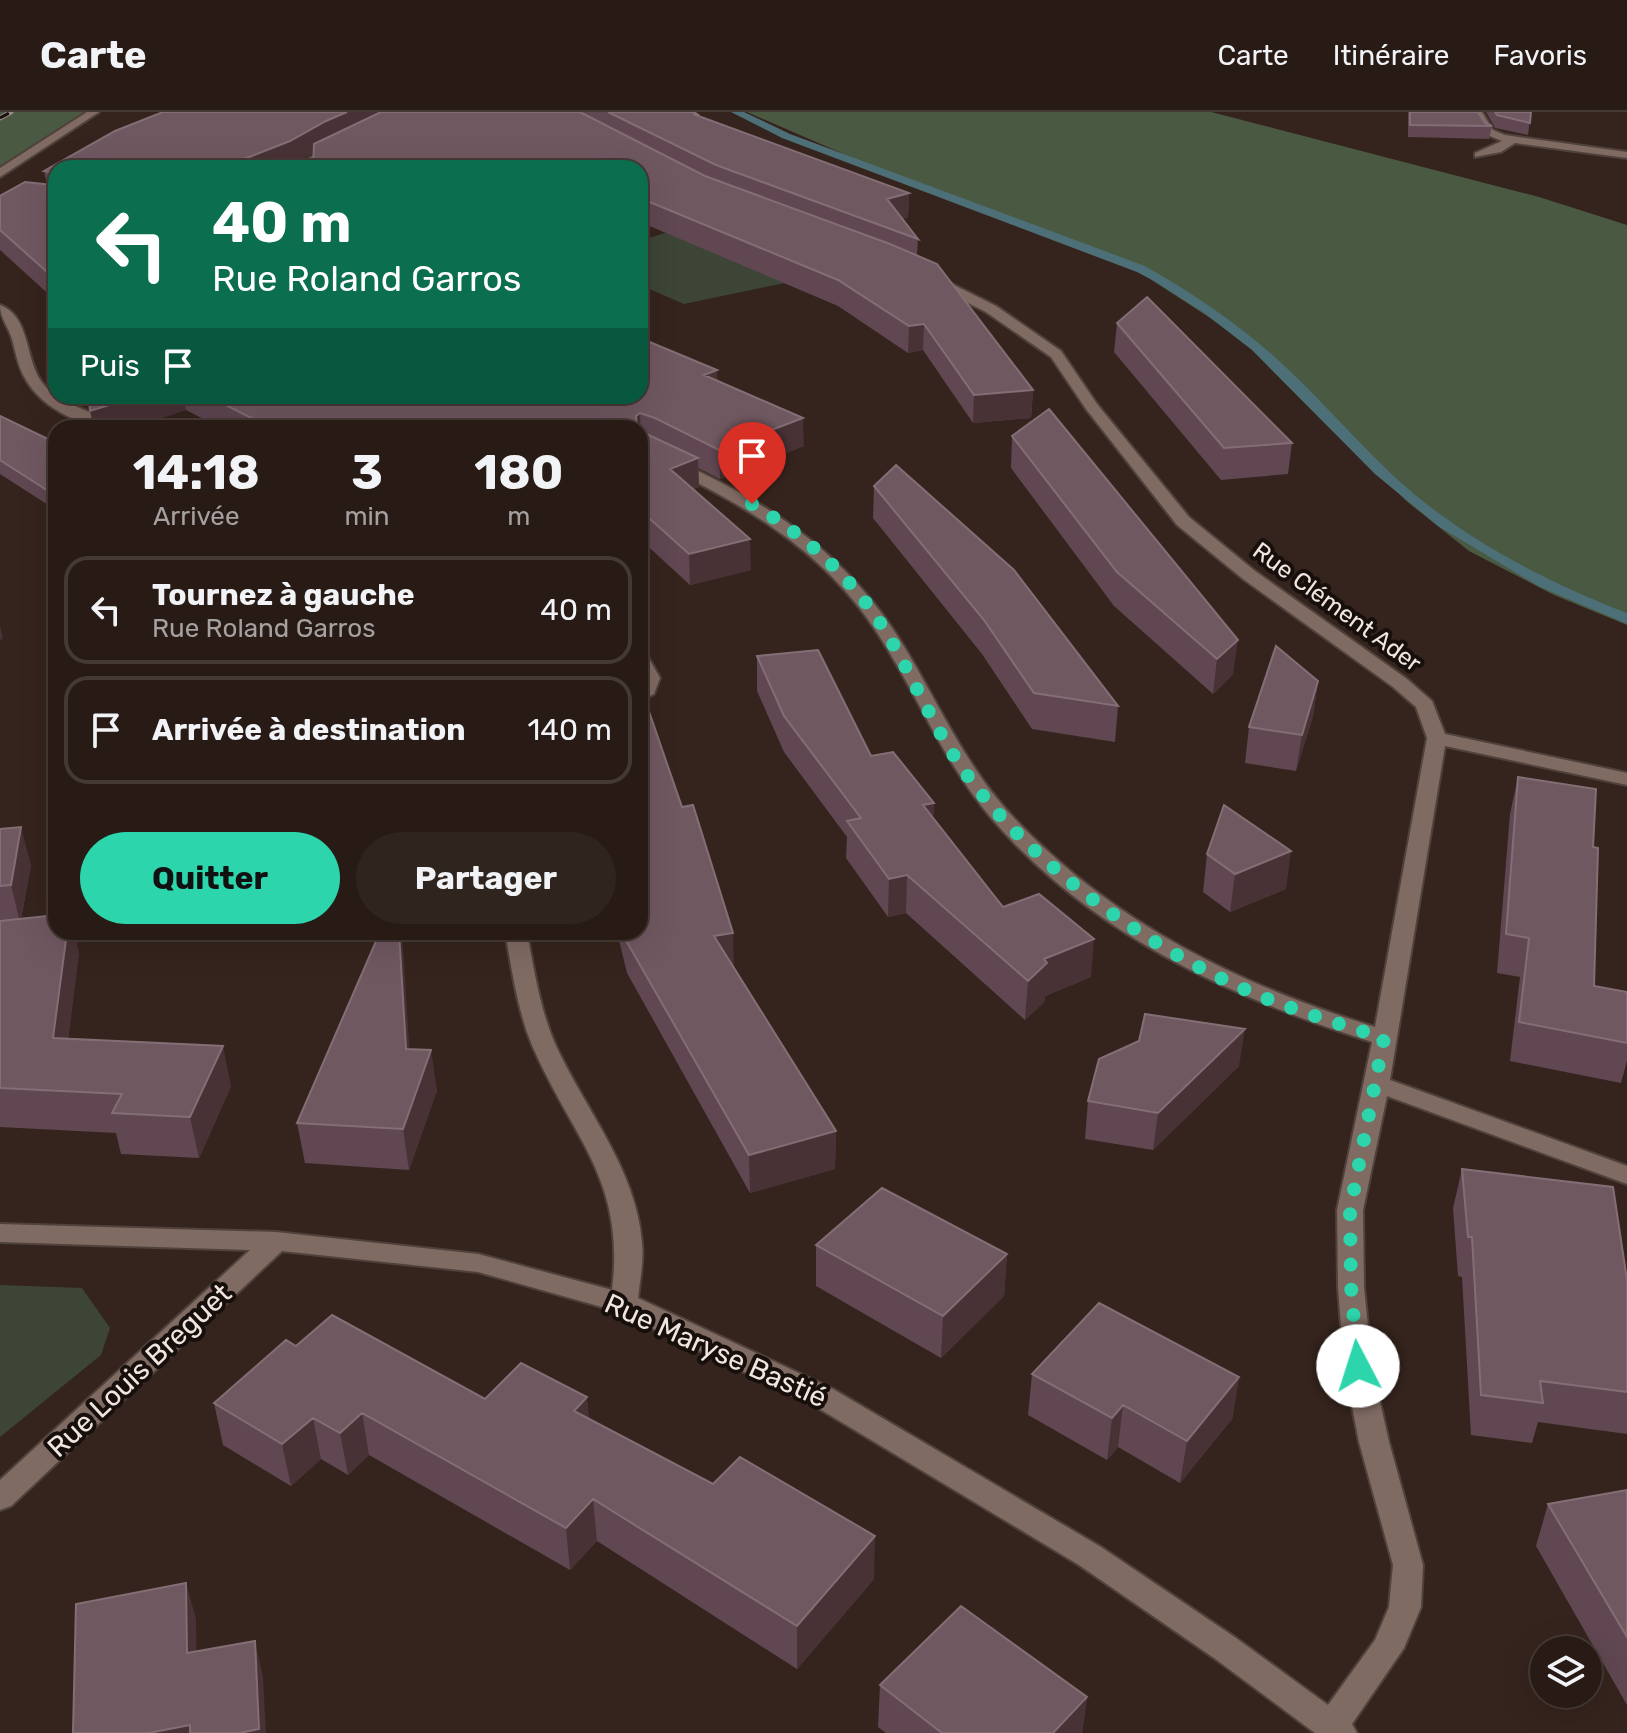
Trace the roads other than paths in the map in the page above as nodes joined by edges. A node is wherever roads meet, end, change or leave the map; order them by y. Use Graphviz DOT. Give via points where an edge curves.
graph roads {
  1 [pos="94,112"];
  2 [pos="1477,112"];
  3 [pos="1512,140"];
  4 [pos="349,141"];
  5 [pos="1479,155"];
  6 [pos="1627,155"];
  7 [pos="313,160"];
  8 [pos="0,173"];
  9 [pos="908,268"];
  10 [pos="0,309"];
  11 [pos="48,395"];
  12 [pos="60,404"];
  13 [pos="92,420"];
  14 [pos="648,453"];
  15 [pos="1437,738"];
  16 [pos="1627,779"];
  17 [pos="518,940"];
  18 [pos="1384,1038"];
  19 [pos="1377,1084"];
  20 [pos="1627,1175"];
  21 [pos="0,1233"];
  22 [pos="276,1241"];
  23 [pos="624,1303"];
  24 [pos="0,1498"];
  25 [pos="1336,1730"];
  1 -- 8 [label="street"];
  2 -- 3 [label="street" via="1489,132"];
  3 -- 5 [label="street"];
  3 -- 6 [label="street"];
  4 -- 7 [label="street"];
  9 -- 15 [label="street, Rue Clément Ader" via="991,309 1056,354 1183,521 1400,683 1425,705"];
  10 -- 11 [label="street" via="14,324 29,374"];
  12 -- 13 [label="street"];
  14 -- 18 [label="street" via="772,515 837,569 885,631 970,779 1054,867 1177,955 1252,992"];
  15 -- 16 [label="street"];
  15 -- 18 [label="street"];
  17 -- 23 [label="street" via="544,1045 605,1155 623,1202 629,1245"];
  18 -- 19 [label="street"];
  19 -- 20 [label="street"];
  19 -- 25 [label="street" via="1350,1210 1351,1287 1358,1366 1408,1565 1405,1607 1388,1648"];
  21 -- 22 [label="street, Rue Maryse Bastié"];
  22 -- 23 [label="street, Rue Maryse Bastié" via="478,1263"];
  22 -- 24 [label="street, Rue Louis Breguet"];
  23 -- 25 [label="street, Rue Maryse Bastié" via="823,1397 1090,1556"];
}
